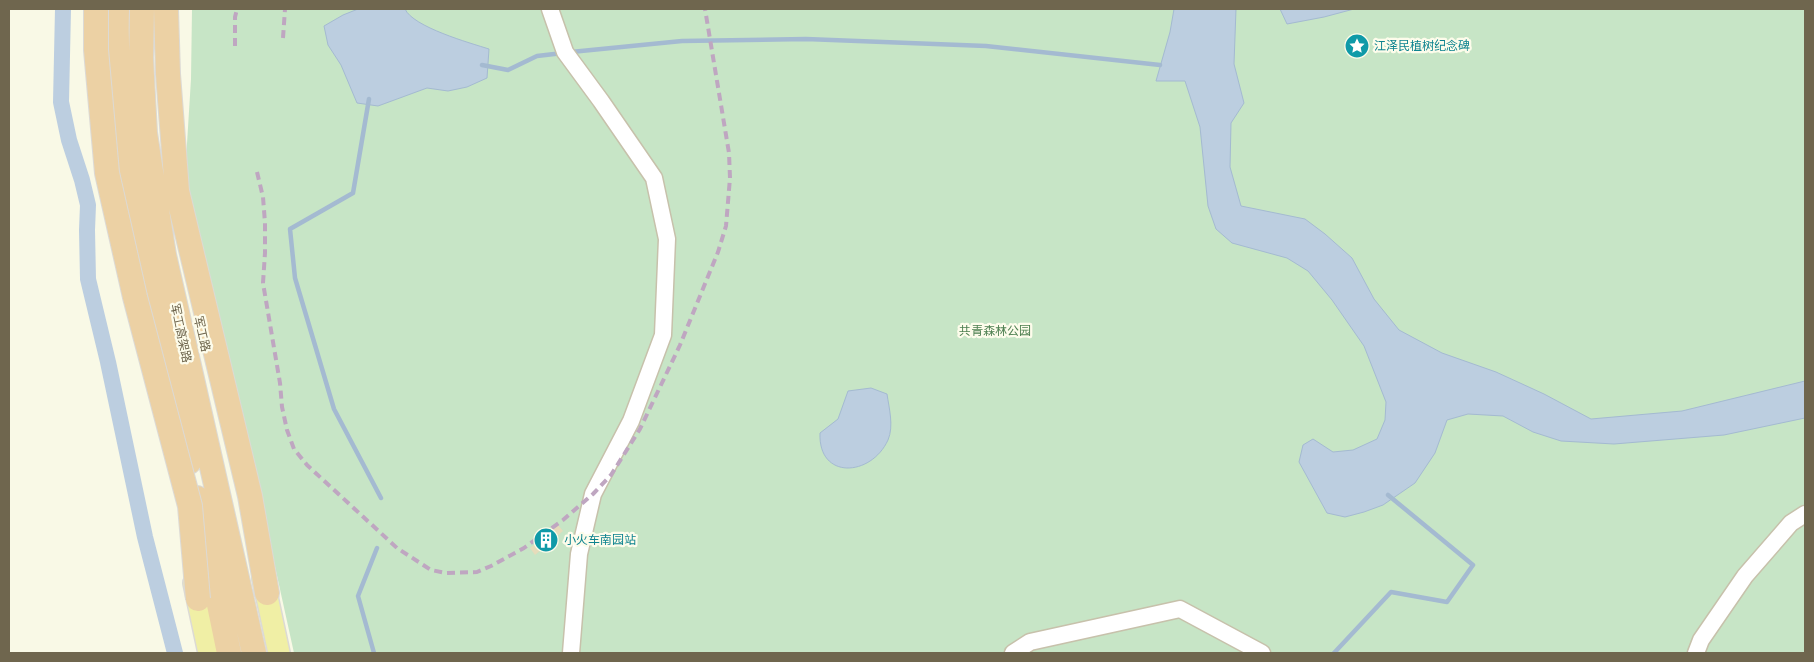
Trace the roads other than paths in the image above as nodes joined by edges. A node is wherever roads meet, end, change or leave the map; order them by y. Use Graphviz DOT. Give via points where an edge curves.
graph roads {
  1 [pos="96,9"];
  2 [pos="103,9"];
  3 [pos="117,9"];
  4 [pos="142,9"];
  5 [pos="166,9"];
  6 [pos="550,9"];
  7 [pos="1805,514"];
  8 [pos="267,593"];
  9 [pos="198,599"];
  10 [pos="209,653"];
  11 [pos="229,653"];
  12 [pos="254,653"];
  13 [pos="279,653"];
  14 [pos="571,653"];
  15 [pos="1013,653"];
  16 [pos="1262,653"];
  17 [pos="1696,653"];
  1 -- 9 [label="highway, bridge" via="96,50 107,173 135,297 190,506"];
  2 -- 9 [label="main road" via="108,141 117,198"];
  3 -- 11 [label="highway, 军工高架路" via="121,121 136,215"];
  4 -- 12 [label="highway, 军工高架路" via="145,133 164,255"];
  5 -- 8 [label="highway" via="177,191 250,496"];
  6 -- 14 [label="street" via="565,52 654,178 667,239 663,335 631,421 593,494 579,554"];
  7 -- 17 [label="street" via="1790,523 1745,576 1701,640"];
  8 -- 13 [label="main road"];
  9 -- 10 [label="main road"];
  15 -- 16 [label="street" via="1030,642 1180,609"];
}
